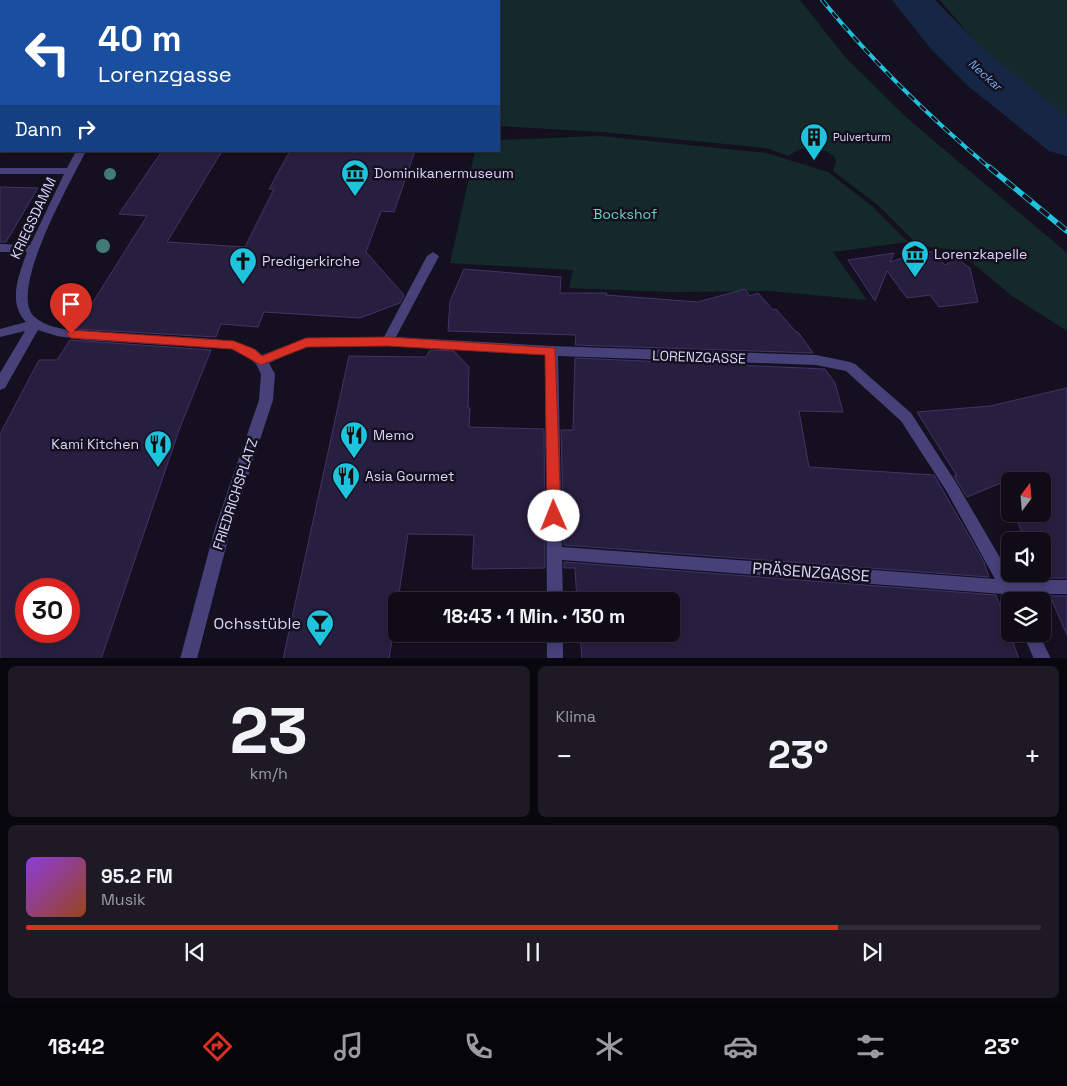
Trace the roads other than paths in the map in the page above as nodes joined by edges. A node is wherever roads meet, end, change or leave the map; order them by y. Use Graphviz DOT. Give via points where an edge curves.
graph roads {
  1 [pos="81,152"];
  2 [pos="0,171"];
  3 [pos="72,171"];
  4 [pos="0,248"];
  5 [pos="34,249"];
  6 [pos="434,256"];
  7 [pos="35,324"];
  8 [pos="0,333"];
  9 [pos="388,342"];
  10 [pos="551,351"];
  11 [pos="261,361"];
  12 [pos="0,385"];
  13 [pos="554,553"];
  14 [pos="1067,587"];
  15 [pos="555,592"];
  16 [pos="1012,592"];
  17 [pos="1028,592"];
  18 [pos="1001,593"];
  19 [pos="555,642"];
  20 [pos="1035,642"];
  21 [pos="188,658"];
  22 [pos="555,658"];
  23 [pos="1043,658"];
  1 -- 3 [label="street, KRIEGSDAMM"];
  2 -- 3 [label="street"];
  3 -- 5 [label="street, KRIEGSDAMM"];
  4 -- 5 [label="street"];
  5 -- 7 [label="street, KRIEGSDAMM" via="21,290 23,310"];
  6 -- 9 [label="street"];
  7 -- 8 [label="street"];
  7 -- 11 [label="street" via="57,332 85,336 234,345"];
  7 -- 12 [label="street"];
  9 -- 10 [label="street, LORENZGASSE"];
  9 -- 11 [label="street, LORENZGASSE" via="306,342"];
  10 -- 13 [label="street"];
  10 -- 16 [label="street, LORENZGASSE" via="816,360 850,367 906,417 952,488"];
  11 -- 21 [label="street, FRIEDRICHSPLATZ" via="268,374 266,400 223,528"];
  13 -- 15 [label="street"];
  13 -- 18 [label="street, PRÄSENZGASSE"];
  14 -- 17 [label="street, PRÄSENZGASSE"];
  19 -- 22 [label="street"];
  20 -- 23 [label="street"];
}
